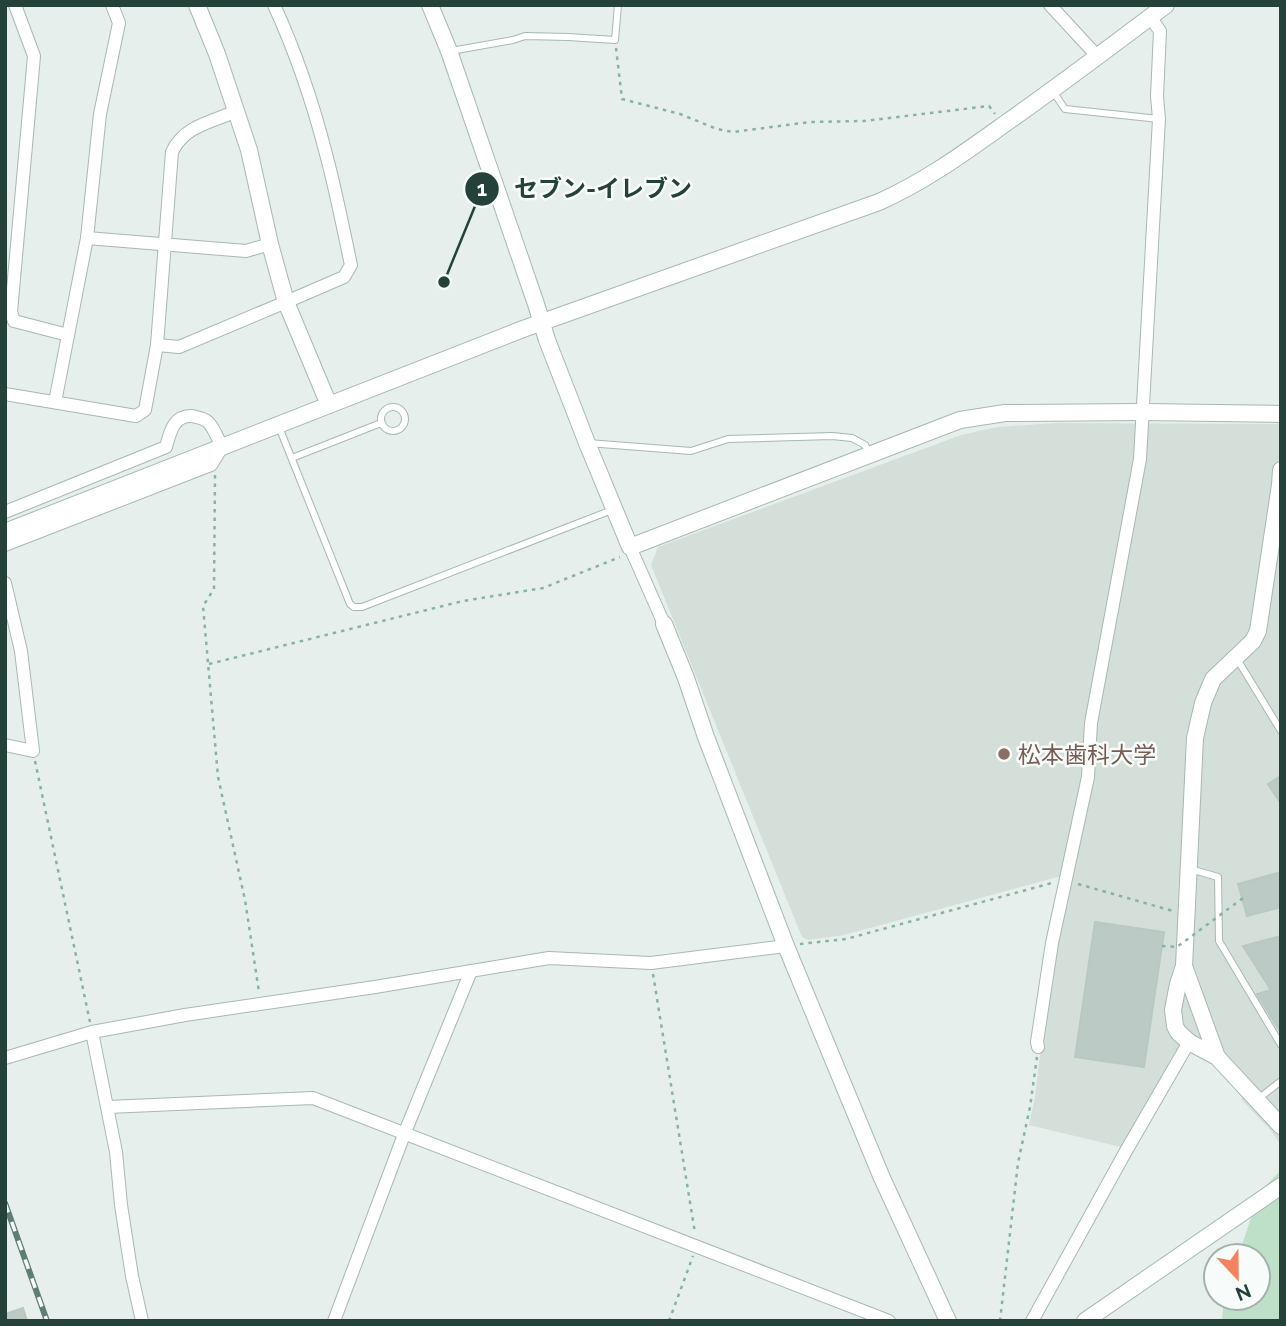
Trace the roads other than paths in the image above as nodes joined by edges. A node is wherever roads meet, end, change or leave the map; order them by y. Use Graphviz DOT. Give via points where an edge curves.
graph roads {
  1 [pos="15,5"];
  2 [pos="112,5"];
  3 [pos="197,5"];
  4 [pos="274,5"];
  5 [pos="429,5"];
  6 [pos="618,5"];
  7 [pos="1050,5"];
  8 [pos="1166,5"];
  9 [pos="1150,17"];
  10 [pos="449,51"];
  11 [pos="1098,57"];
  12 [pos="1052,90"];
  13 [pos="237,111"];
  14 [pos="1159,119"];
  15 [pos="12,217"];
  16 [pos="87,238"];
  17 [pos="165,244"];
  18 [pos="270,244"];
  19 [pos="286,302"];
  20 [pos="542,322"];
  21 [pos="68,335"];
  22 [pos="157,345"];
  23 [pos="5,394"];
  24 [pos="55,402"];
  25 [pos="329,405"];
  26 [pos="1143,412"];
  27 [pos="1281,414"];
  28 [pos="382,423"];
  29 [pos="278,425"];
  30 [pos="587,443"];
  31 [pos="222,447"];
  32 [pos="870,456"];
  33 [pos="292,458"];
  34 [pos="1281,470"];
  35 [pos="614,509"];
  36 [pos="5,512"];
  37 [pos="6,536"];
  38 [pos="630,547"];
  39 [pos="5,583"];
  40 [pos="664,624"];
  41 [pos="1236,657"];
  42 [pos="1281,731"];
  43 [pos="5,746"];
  44 [pos="1190,869"];
  45 [pos="786,946"];
  46 [pos="1184,966"];
  47 [pos="471,971"];
  48 [pos="92,1032"];
  49 [pos="1189,1042"];
  50 [pos="1281,1045"];
  51 [pos="1038,1046"];
  52 [pos="1217,1057"];
  53 [pos="5,1058"];
  54 [pos="1281,1080"];
  55 [pos="1257,1100"];
  56 [pos="108,1107"];
  57 [pos="1281,1126"];
  58 [pos="405,1132"];
  59 [pos="1281,1186"];
  60 [pos="142,1321"];
  61 [pos="334,1321"];
  62 [pos="889,1321"];
  63 [pos="948,1321"];
  64 [pos="1032,1321"];
  65 [pos="1084,1321"];
  1 -- 15 [label="street" via="34,56"];
  2 -- 16 [label="street" via="119,23 100,114"];
  3 -- 13 [label="street"];
  4 -- 19 [label="street" via="306,85 351,265 344,277"];
  5 -- 10 [label="street"];
  6 -- 10 [label="lane" via="615,40 525,36"];
  7 -- 11 [label="street"];
  8 -- 9 [label="street"];
  9 -- 11 [label="street"];
  9 -- 14 [label="street" via="1160,31"];
  10 -- 20 [label="street"];
  11 -- 12 [label="street"];
  12 -- 14 [label="lane" via="1065,108"];
  12 -- 20 [label="street" via="906,190"];
  13 -- 17 [label="street" via="190,130 172,152"];
  13 -- 18 [label="street"];
  14 -- 26 [label="street"];
  15 -- 21 [label="street" via="14,321"];
  16 -- 17 [label="street"];
  16 -- 21 [label="street"];
  17 -- 18 [label="street" via="246,251"];
  17 -- 22 [label="street"];
  18 -- 19 [label="street"];
  19 -- 22 [label="street" via="179,347"];
  19 -- 25 [label="street"];
  20 -- 25 [label="street"];
  20 -- 30 [label="street"];
  21 -- 24 [label="street"];
  22 -- 24 [label="street" via="145,410 136,416"];
  23 -- 24 [label="street"];
  25 -- 29 [label="street"];
  26 -- 27 [label="street"];
  26 -- 32 [label="street" via="1004,413 960,421"];
  26 -- 51 [label="street" via="1140,459 1091,723 1088,777 1052,943"];
  28 -- 28 [label="lane" via="387,408 400,408 406,418 397,431"];
  28 -- 33 [label="lane"];
  29 -- 31 [label="street"];
  29 -- 33 [label="lane"];
  30 -- 32 [label="lane" via="691,450 727,439 832,436 852,438 864,445"];
  30 -- 35 [label="street"];
  31 -- 36 [label="street" via="207,421 187,416 171,429 166,447"];
  31 -- 37 [label="street"];
  31 -- 37 [label="street" via="211,465"];
  32 -- 38 [label="street"];
  33 -- 35 [label="lane" via="354,607"];
  34 -- 41 [label="street" via="1258,631"];
  35 -- 38 [label="street"];
  38 -- 40 [label="street"];
  39 -- 43 [label="street" via="20,651 33,751"];
  40 -- 45 [label="street"];
  41 -- 42 [label="lane"];
  41 -- 44 [label="street" via="1213,679 1195,738"];
  44 -- 46 [label="street"];
  44 -- 50 [label="lane" via="1218,877 1219,941"];
  45 -- 47 [label="street" via="651,963 550,958"];
  45 -- 63 [label="street"];
  46 -- 49 [label="street" via="1173,1010 1178,1032"];
  46 -- 52 [label="street"];
  47 -- 48 [label="street"];
  47 -- 58 [label="street"];
  48 -- 53 [label="street"];
  48 -- 56 [label="street"];
  49 -- 52 [label="street"];
  49 -- 64 [label="street"];
  52 -- 55 [label="street"];
  54 -- 55 [label="lane"];
  55 -- 57 [label="street"];
  56 -- 58 [label="street" via="313,1098"];
  56 -- 60 [label="street"];
  58 -- 61 [label="street"];
  58 -- 62 [label="street"];
  59 -- 65 [label="street"];
}
